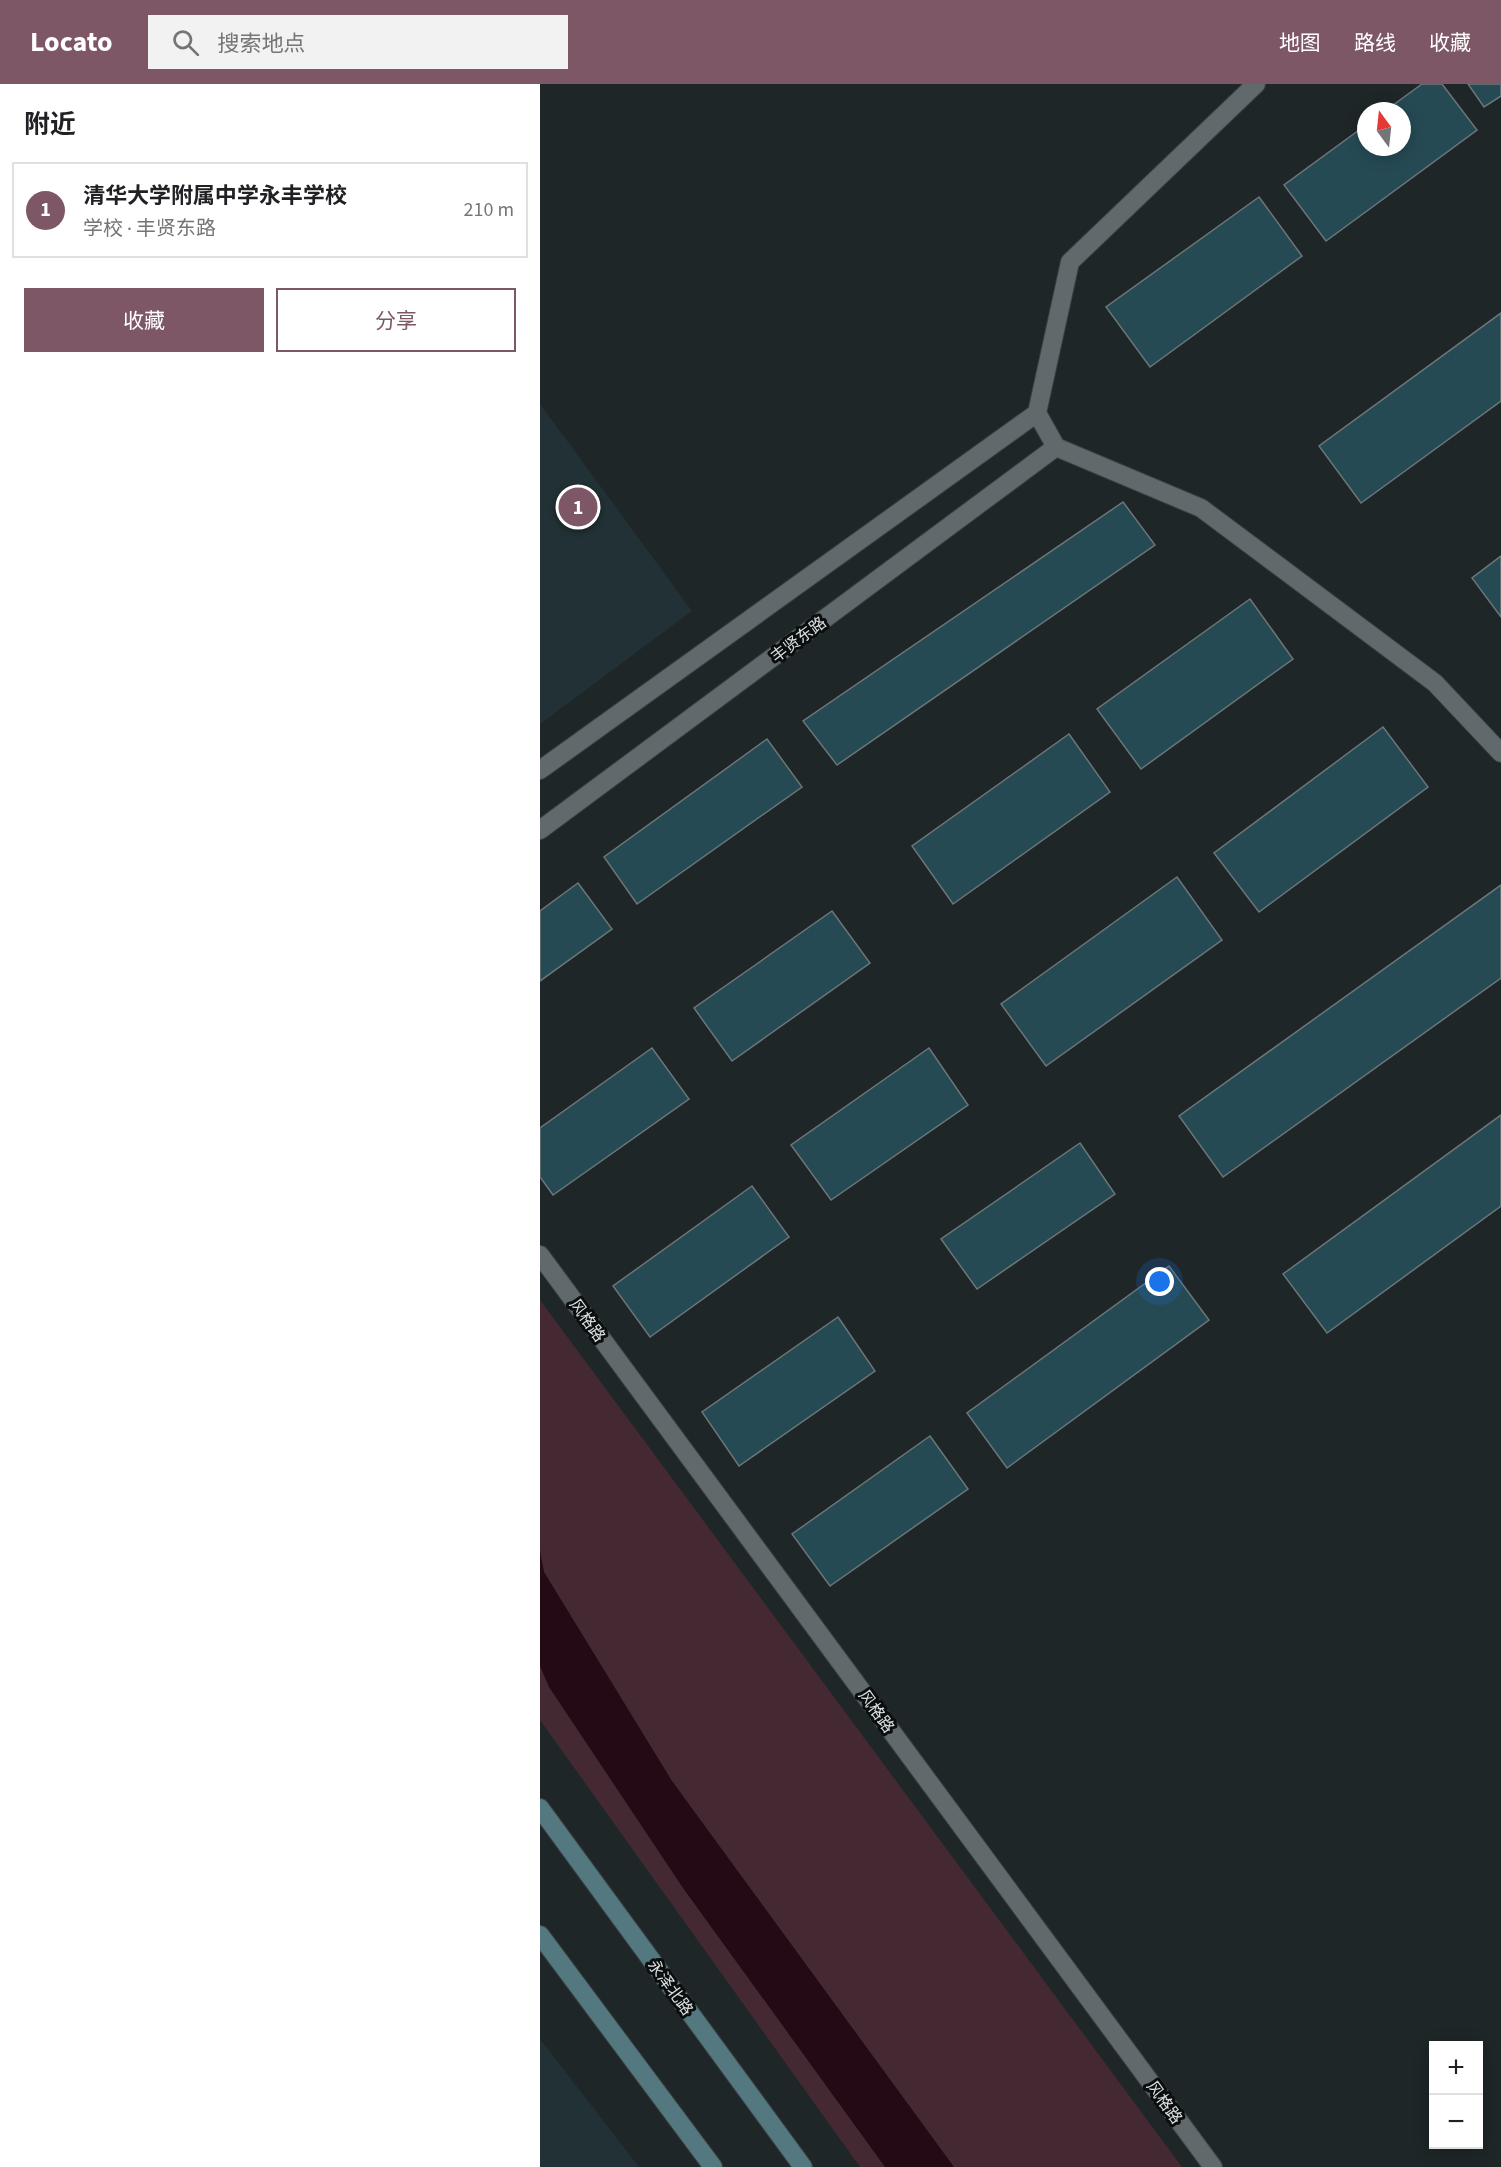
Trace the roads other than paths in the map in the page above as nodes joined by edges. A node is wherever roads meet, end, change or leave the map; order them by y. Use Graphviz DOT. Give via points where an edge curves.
graph roads {
  1 [pos="1256,84"];
  2 [pos="1037,413"];
  3 [pos="1056,447"];
  4 [pos="1501,753"];
  5 [pos="540,770"];
  6 [pos="540,830"];
  7 [pos="540,1255"];
  8 [pos="540,1808"];
  9 [pos="540,1935"];
  10 [pos="713,2167"];
  11 [pos="803,2167"];
  12 [pos="1213,2167"];
  1 -- 2 [label="street" via="1070,262"];
  2 -- 3 [label="street"];
  2 -- 5 [label="street"];
  3 -- 4 [label="street" via="1201,508 1436,683"];
  3 -- 6 [label="street, 丰贤东路"];
  7 -- 12 [label="street, 风格路"];
  8 -- 11 [label="main road, 永泽北路"];
  9 -- 10 [label="main road"];
}
